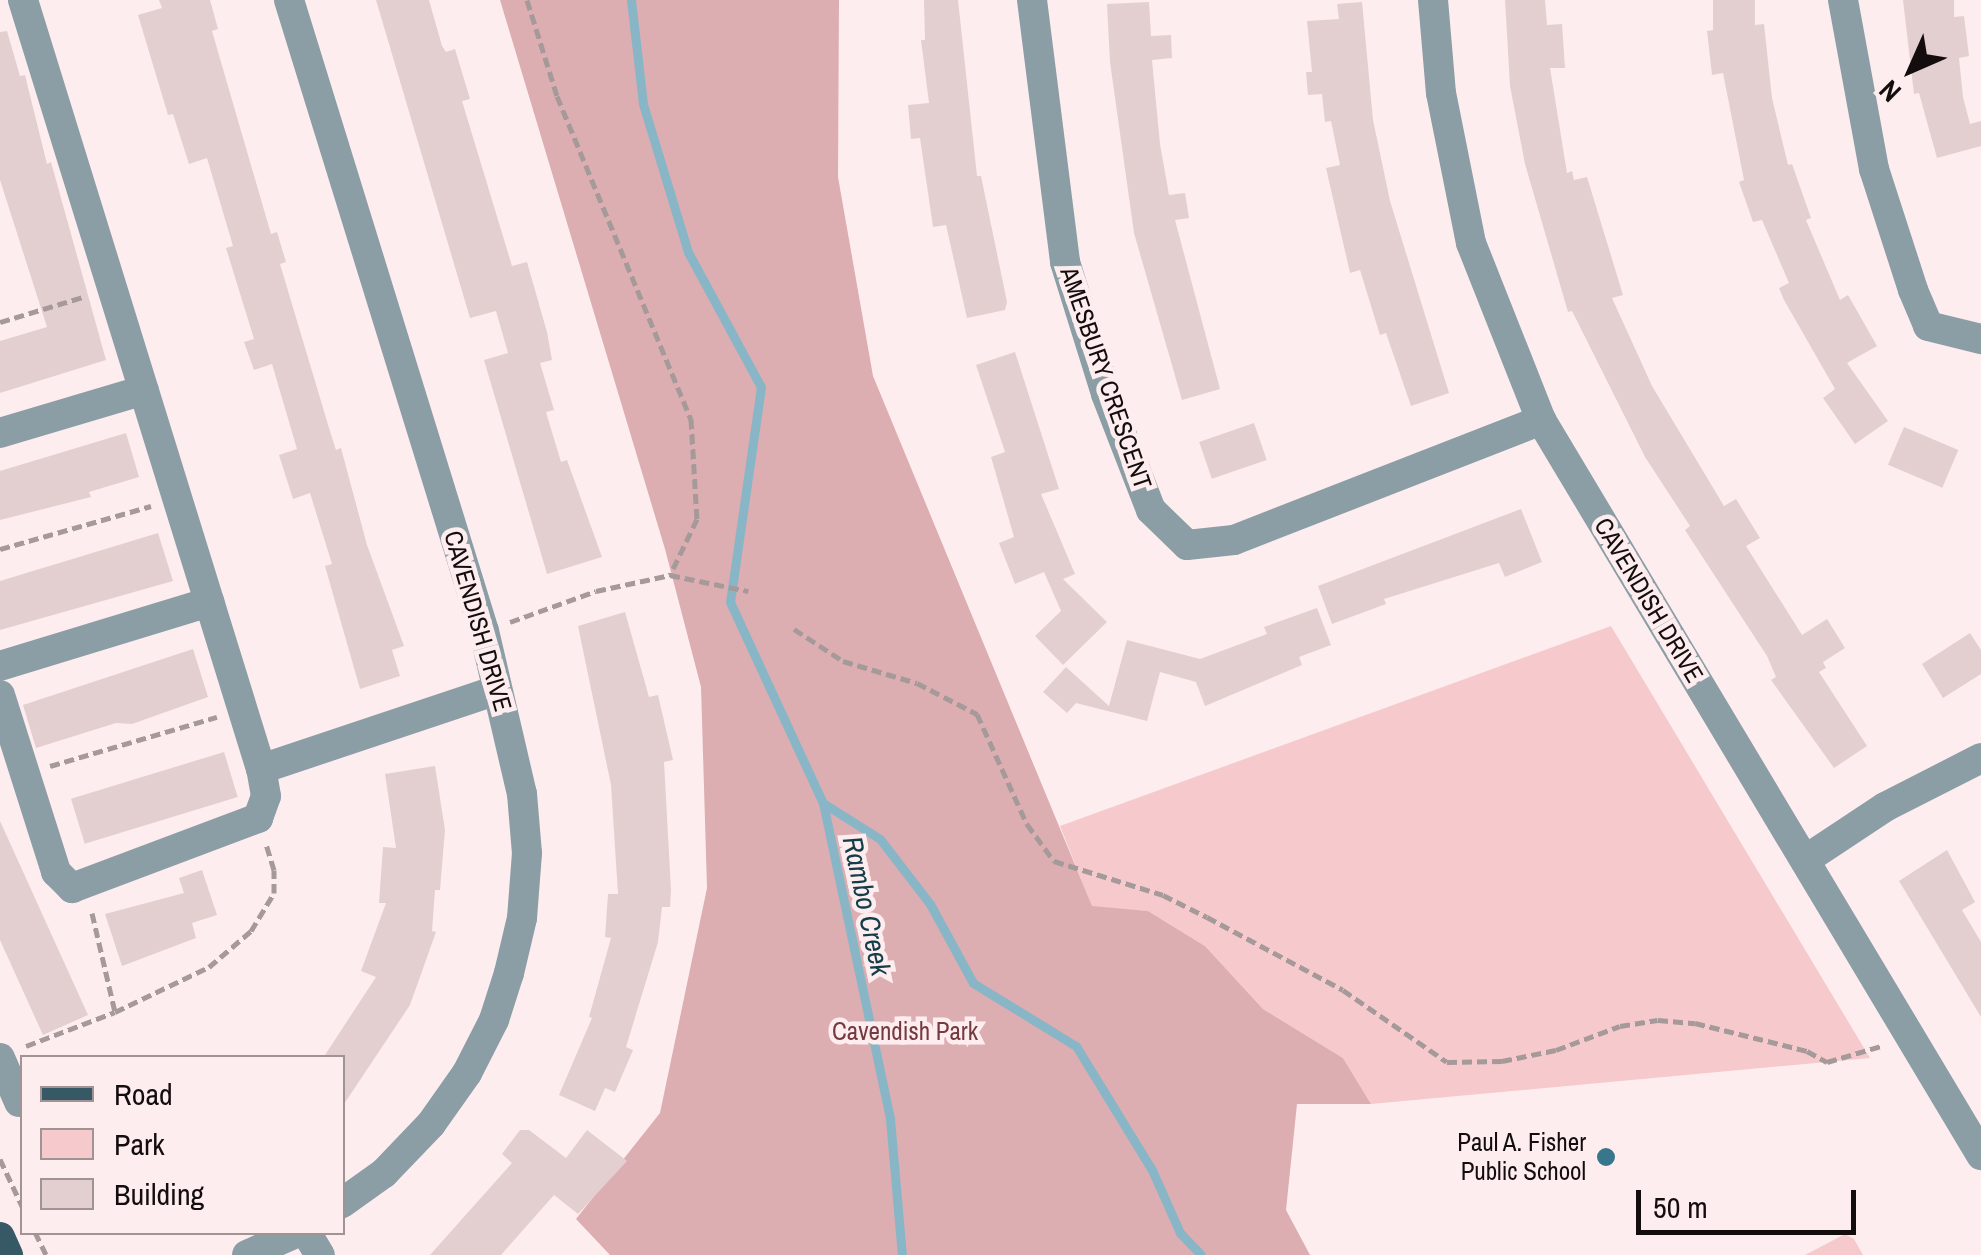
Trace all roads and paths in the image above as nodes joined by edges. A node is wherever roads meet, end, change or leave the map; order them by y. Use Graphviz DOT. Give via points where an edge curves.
graph roads {
  1 [pos="23,0"];
  2 [pos="289,0"];
  3 [pos="527,0"];
  4 [pos="1032,0"];
  5 [pos="1434,0"];
  6 [pos="1843,0"];
  7 [pos="112,289"];
  8 [pos="0,322"];
  9 [pos="1981,339"];
  10 [pos="144,390"];
  11 [pos="1542,420"];
  12 [pos="0,433"];
  13 [pos="177,498"];
  14 [pos="0,549"];
  15 [pos="670,575"];
  16 [pos="748,591"];
  17 [pos="210,602"];
  18 [pos="794,629"];
  19 [pos="484,631"];
  20 [pos="0,666"];
  21 [pos="497,690"];
  22 [pos="0,695"];
  23 [pos="242,710"];
  24 [pos="1981,758"];
  25 [pos="261,769"];
  26 [pos="24,773"];
  27 [pos="258,818"];
  28 [pos="1805,860"];
  29 [pos="86,883"];
  30 [pos="115,1012"];
  31 [pos="1914,1044"];
  32 [pos="8,1054"];
  33 [pos="19,1102"];
  34 [pos="1981,1154"];
  35 [pos="0,1160"];
  36 [pos="345,1201"];
  37 [pos="20,1202"];
  38 [pos="291,1235"];
  39 [pos="0,1236"];
  40 [pos="8,1255"];
  41 [pos="247,1255"];
  1 -- 7 [label="street"];
  2 -- 19 [label="street, CAVENDISH DRIVE"];
  3 -- 15 [label="path" via="556,96 691,420 697,520"];
  4 -- 11 [label="street, AMESBURY CRESCENT" via="1065,262 1151,510 1187,545 1234,540"];
  5 -- 11 [label="street, CAVENDISH DRIVE" via="1441,93 1471,243"];
  6 -- 9 [label="street" via="1874,168 1913,290 1928,326"];
  7 -- 8 [label="path"];
  7 -- 10 [label="street"];
  10 -- 12 [label="street"];
  10 -- 13 [label="street"];
  11 -- 28 [label="street, CAVENDISH DRIVE"];
  13 -- 14 [label="path"];
  13 -- 17 [label="street"];
  15 -- 16 [label="path"];
  15 -- 19 [label="path" via="596,591"];
  17 -- 20 [label="street"];
  17 -- 23 [label="street"];
  18 -- 31 [label="path" via="844,662 917,683 977,714 1027,824 1054,861 1163,895 1207,917 1343,990 1447,1062 1556,1050 1658,1020 1806,1051 1827,1062"];
  19 -- 21 [label="street, CAVENDISH DRIVE"];
  21 -- 25 [label="street"];
  21 -- 36 [label="street, CAVENDISH DRIVE" via="522,794 527,853 510,973 467,1073 431,1124 384,1173"];
  22 -- 26 [label="street"];
  23 -- 25 [label="street"];
  23 -- 26 [label="path"];
  24 -- 28 [label="street" via="1885,807"];
  25 -- 27 [label="street" via="266,796"];
  26 -- 29 [label="street" via="56,872 72,888"];
  27 -- 29 [label="street"];
  27 -- 30 [label="path" via="274,893 251,930 209,967"];
  28 -- 31 [label="street, CAVENDISH DRIVE"];
  29 -- 30 [label="path"];
  30 -- 32 [label="path"];
  31 -- 34 [label="street, CAVENDISH DRIVE"];
  32 -- 33 [label="street"];
  35 -- 37 [label="path"];
  38 -- 41 [label="street"];
  39 -- 40 [label="main road"];
}
